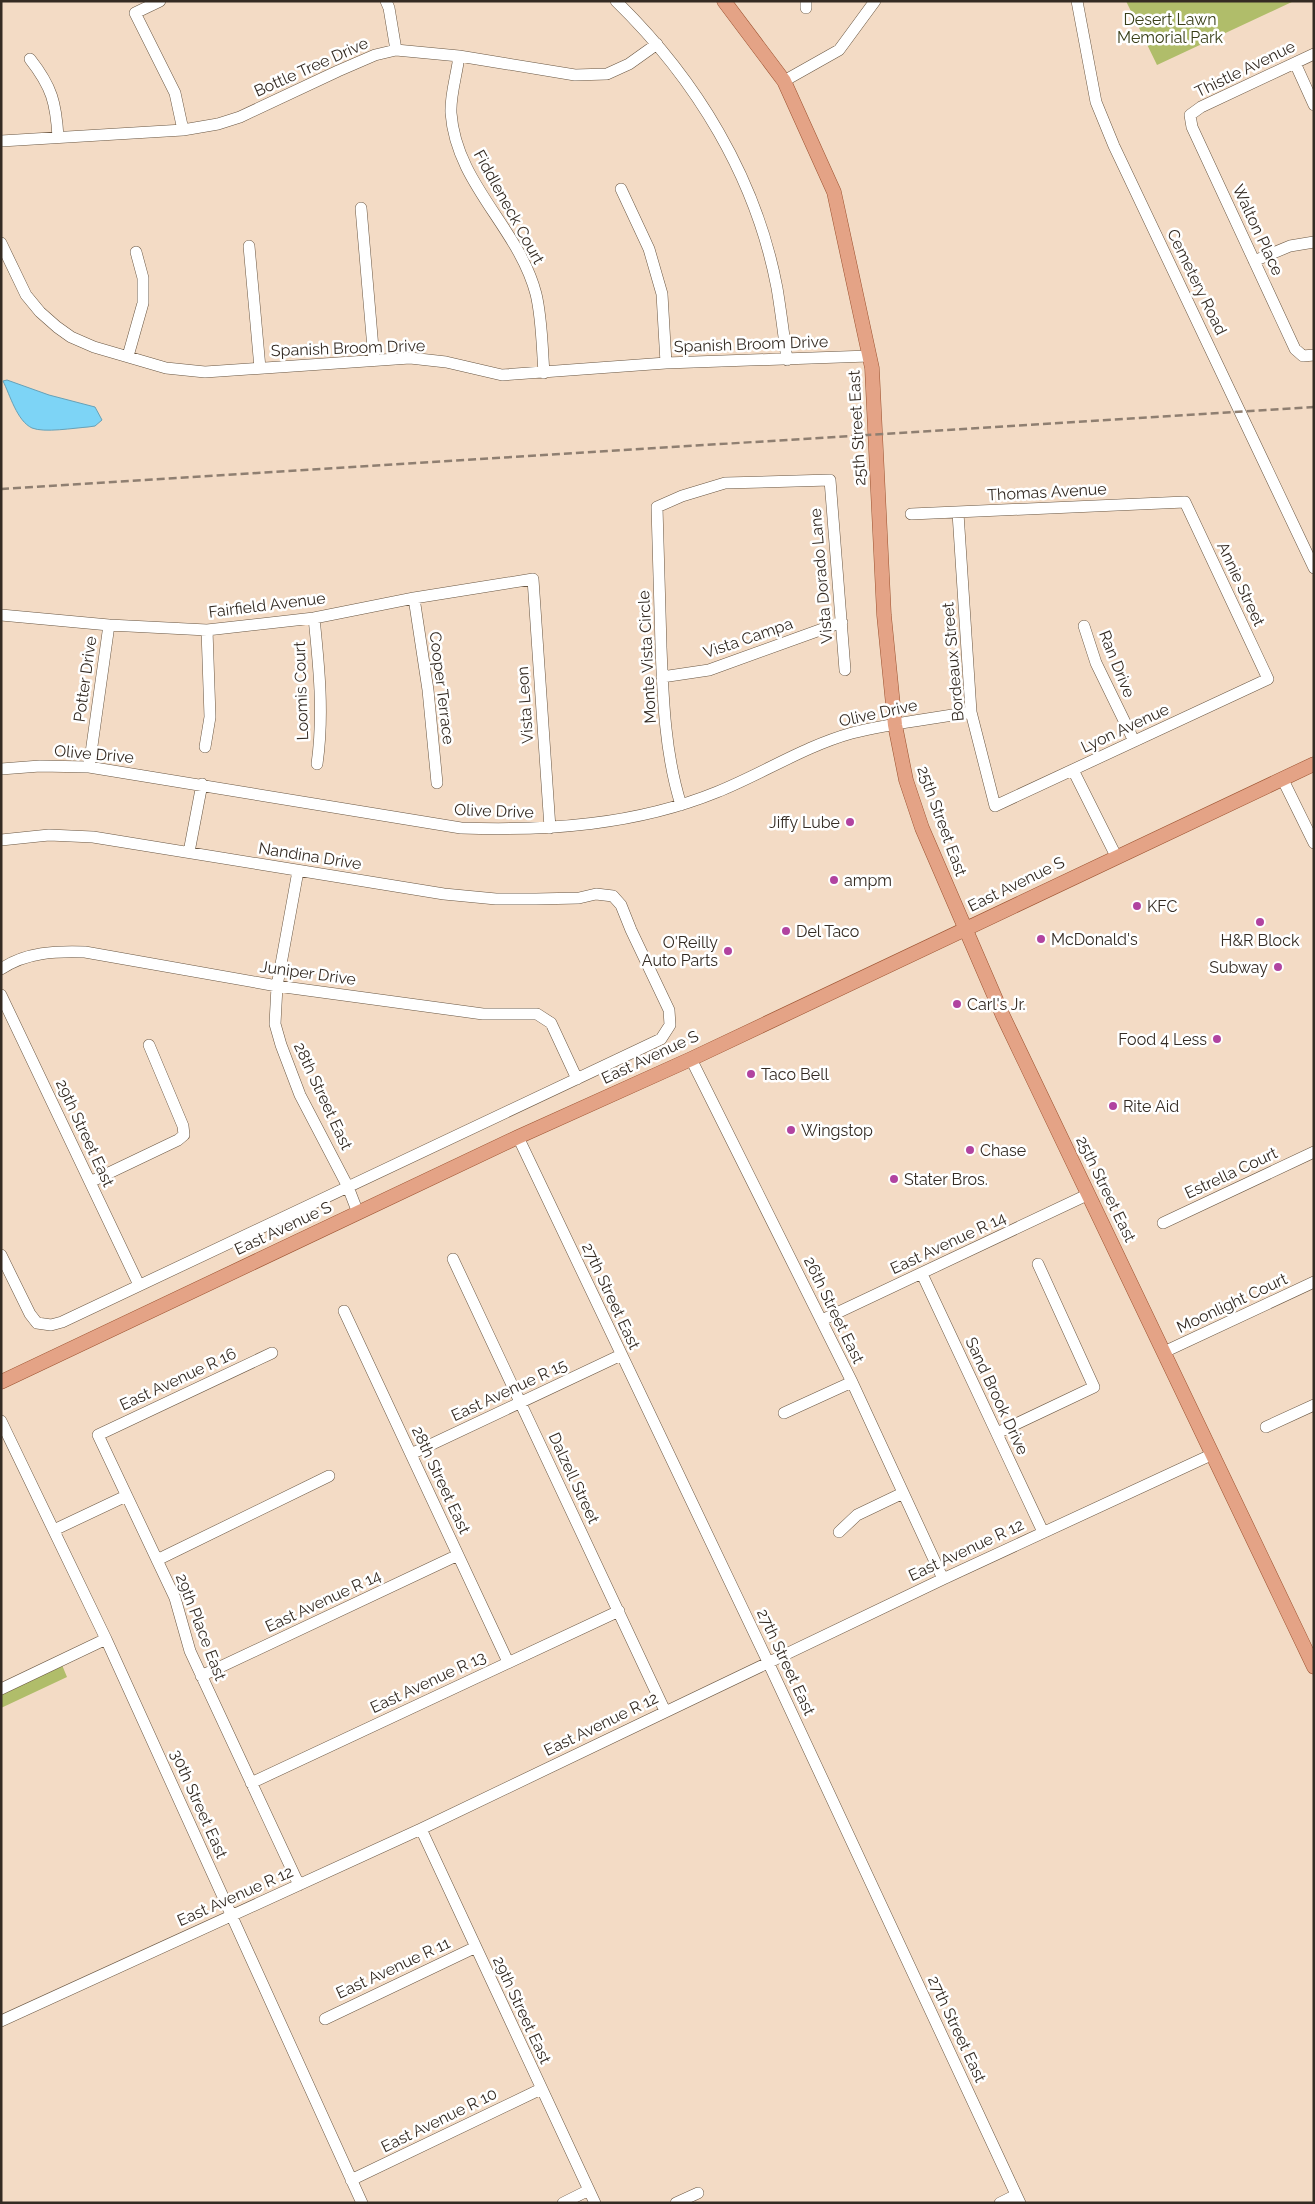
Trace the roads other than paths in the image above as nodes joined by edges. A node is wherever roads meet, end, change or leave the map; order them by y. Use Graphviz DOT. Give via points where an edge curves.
graph roads {
  1 [pos="160,1"];
  2 [pos="386,1"];
  3 [pos="616,1"];
  4 [pos="724,1"];
  5 [pos="875,1"];
  6 [pos="1077,1"];
  7 [pos="657,44"];
  8 [pos="396,50"];
  9 [pos="1314,54"];
  10 [pos="459,56"];
  11 [pos="30,59"];
  12 [pos="1295,62"];
  13 [pos="784,81"];
  14 [pos="1314,105"];
  15 [pos="1190,115"];
  16 [pos="183,130"];
  17 [pos="58,137"];
  18 [pos="1,141"];
  19 [pos="621,189"];
  20 [pos="361,208"];
  21 [pos="1314,242"];
  22 [pos="1,243"];
  23 [pos="249,246"];
  24 [pos="136,252"];
  25 [pos="1254,261"];
  26 [pos="1308,355"];
  27 [pos="128,356"];
  28 [pos="869,356"];
  29 [pos="374,360"];
  30 [pos="787,360"];
  31 [pos="666,363"];
  32 [pos="260,368"];
  33 [pos="544,373"];
  34 [pos="1185,502"];
  35 [pos="657,506"];
  36 [pos="958,513"];
  37 [pos="911,514"];
  38 [pos="1314,568"];
  39 [pos="533,579"];
  40 [pos="414,598"];
  41 [pos="1,615"];
  42 [pos="314,618"];
  43 [pos="842,622"];
  44 [pos="109,625"];
  45 [pos="1084,626"];
  46 [pos="208,630"];
  47 [pos="845,670"];
  48 [pos="662,677"];
  49 [pos="1268,679"];
  50 [pos="971,712"];
  51 [pos="895,725"];
  52 [pos="1134,741"];
  53 [pos="205,747"];
  54 [pos="317,764"];
  55 [pos="1314,764"];
  56 [pos="89,767"];
  57 [pos="1,769"];
  58 [pos="1073,770"];
  59 [pos="1282,778"];
  60 [pos="436,783"];
  61 [pos="202,784"];
  62 [pos="681,805"];
  63 [pos="995,806"];
  64 [pos="550,828"];
  65 [pos="1,840"];
  66 [pos="1314,843"];
  67 [pos="189,852"];
  68 [pos="1116,856"];
  69 [pos="298,871"];
  70 [pos="966,928"];
  71 [pos="1,969"];
  72 [pos="277,986"];
  73 [pos="1,995"];
  74 [pos="670,1025"];
  75 [pos="149,1045"];
  76 [pos="691,1058"];
  77 [pos="577,1079"];
  78 [pos="518,1137"];
  79 [pos="1314,1152"];
  80 [pos="90,1182"];
  81 [pos="348,1187"];
  82 [pos="1089,1194"];
  83 [pos="358,1213"];
  84 [pos="1163,1223"];
  85 [pos="1,1255"];
  86 [pos="453,1259"];
  87 [pos="1038,1264"];
  88 [pos="922,1274"];
  89 [pos="1314,1282"];
  90 [pos="139,1286"];
  91 [pos="344,1311"];
  92 [pos="822,1320"];
  93 [pos="1164,1352"];
  94 [pos="272,1353"];
  95 [pos="621,1355"];
  96 [pos="1,1382"];
  97 [pos="852,1382"];
  98 [pos="520,1403"];
  99 [pos="1314,1405"];
  100 [pos="784,1413"];
  101 [pos="1,1421"];
  102 [pos="1266,1427"];
  103 [pos="997,1433"];
  104 [pos="98,1434"];
  105 [pos="411,1454"];
  106 [pos="1213,1454"];
  107 [pos="329,1476"];
  108 [pos="903,1493"];
  109 [pos="126,1496"];
  110 [pos="54,1530"];
  111 [pos="839,1532"];
  112 [pos="1043,1532"];
  113 [pos="458,1555"];
  114 [pos="157,1560"];
  115 [pos="943,1579"];
  116 [pos="619,1611"];
  117 [pos="106,1639"];
  118 [pos="508,1662"];
  119 [pos="768,1662"];
  120 [pos="1314,1667"];
  121 [pos="201,1676"];
  122 [pos="1,1689"];
  123 [pos="665,1711"];
  124 [pos="251,1782"];
  125 [pos="421,1829"];
  126 [pos="298,1885"];
  127 [pos="232,1915"];
  128 [pos="476,1947"];
  129 [pos="325,2018"];
  130 [pos="1,2021"];
  131 [pos="541,2089"];
  132 [pos="352,2180"];
  133 [pos="589,2190"];
  134 [pos="698,2193"];
  135 [pos="1018,2199"];
  136 [pos="362,2203"];
  137 [pos="563,2203"];
  138 [pos="595,2203"];
  139 [pos="676,2203"];
  140 [pos="1000,2203"];
  1 -- 16 [label="street" via="135,13 175,93"];
  2 -- 8 [label="street"];
  3 -- 7 [label="street"];
  4 -- 13 [label="main road, 25th Street East"];
  5 -- 13 [label="street" via="839,50"];
  6 -- 38 [label="street, Cemetery Road" via="1096,102 1114,146"];
  7 -- 10 [label="street, Bottle Tree Drive" via="629,64 607,74 575,76"];
  7 -- 30 [label="street" via="689,83 744,180 776,287"];
  8 -- 10 [label="street, Bottle Tree Drive"];
  8 -- 16 [label="street, Bottle Tree Drive" via="338,70 240,117"];
  9 -- 12 [label="street, Thistle Avenue"];
  10 -- 33 [label="street, Fiddleneck Court" via="451,112 460,152 476,187 524,265 536,294"];
  11 -- 17 [label="street" via="45,79 56,107"];
  12 -- 14 [label="street"];
  12 -- 15 [label="street, Thistle Avenue"];
  13 -- 28 [label="main road, 25th Street East" via="834,192"];
  15 -- 25 [label="street, Walton Place" via="1192,127"];
  16 -- 17 [label="street, Bottle Tree Drive"];
  17 -- 18 [label="street, Bottle Tree Drive"];
  19 -- 31 [label="street" via="649,249 662,294"];
  20 -- 29 [label="street"];
  21 -- 25 [label="street" via="1290,246"];
  22 -- 27 [label="street, Spanish Broom Drive" via="26,294 40,312 71,337"];
  23 -- 32 [label="street"];
  24 -- 27 [label="street" via="143,278 142,303"];
  25 -- 26 [label="street, Walton Place" via="1295,349"];
  27 -- 32 [label="street, Spanish Broom Drive" via="166,368 205,372"];
  28 -- 30 [label="street, Spanish Broom Drive"];
  28 -- 51 [label="main road, 25th Street East" via="884,615"];
  29 -- 32 [label="street, Spanish Broom Drive"];
  29 -- 33 [label="street, Spanish Broom Drive" via="410,358 446,362 502,375"];
  30 -- 31 [label="street, Spanish Broom Drive"];
  31 -- 33 [label="street, Spanish Broom Drive"];
  34 -- 36 [label="street, Thomas Avenue"];
  34 -- 49 [label="street, Annie Street"];
  35 -- 43 [label="street, Vista Dorado Lane" via="725,484 830,480"];
  35 -- 48 [label="street, Monte Vista Circle"];
  36 -- 37 [label="street, Thomas Avenue"];
  36 -- 50 [label="street, Bordeaux Street"];
  39 -- 40 [label="street, Fairfield Avenue"];
  39 -- 64 [label="street, Vista Leon"];
  40 -- 42 [label="street, Fairfield Avenue"];
  40 -- 60 [label="street, Cooper Terrace" via="428,690"];
  41 -- 44 [label="street, Fairfield Avenue"];
  42 -- 46 [label="street, Fairfield Avenue"];
  42 -- 54 [label="street, Loomis Court" via="319,659 321,735"];
  43 -- 47 [label="street, Vista Dorado Lane"];
  43 -- 48 [label="street, Vista Campa" via="709,670"];
  44 -- 46 [label="street, Fairfield Avenue"];
  44 -- 56 [label="street, Potter Drive"];
  45 -- 52 [label="street, Ran Drive" via="1096,663"];
  46 -- 53 [label="street" via="210,717"];
  48 -- 62 [label="street, Monte Vista Circle" via="669,753"];
  49 -- 52 [label="street, Lyon Avenue"];
  50 -- 51 [label="street, Olive Drive"];
  50 -- 63 [label="street, Bordeaux Street"];
  51 -- 62 [label="street, Olive Drive" via="852,733 823,743"];
  51 -- 70 [label="main road, 25th Street East" via="906,780 922,828"];
  52 -- 58 [label="street, Lyon Avenue"];
  55 -- 59 [label="main road, East Avenue S"];
  56 -- 57 [label="street, Olive Drive"];
  56 -- 61 [label="street, Olive Drive"];
  58 -- 63 [label="street, Lyon Avenue"];
  58 -- 68 [label="street"];
  59 -- 66 [label="street"];
  59 -- 68 [label="main road, East Avenue S"];
  61 -- 64 [label="street, Olive Drive" via="461,828"];
  61 -- 67 [label="street"];
  62 -- 64 [label="street, Olive Drive" via="596,824"];
  65 -- 67 [label="street, Nandina Drive" via="49,835 93,837"];
  67 -- 69 [label="street, Nandina Drive"];
  68 -- 70 [label="main road, East Avenue S"];
  69 -- 72 [label="street, 28th Street East"];
  69 -- 74 [label="street, Nandina Drive" via="496,899 614,896 669,1010"];
  70 -- 76 [label="main road, East Avenue S"];
  70 -- 82 [label="main road, 25th Street East" via="1003,1016"];
  71 -- 72 [label="street, Juniper Drive" via="33,955 58,951 85,952"];
  72 -- 77 [label="street, Juniper Drive" via="483,1014 537,1014 551,1023"];
  72 -- 81 [label="street, 28th Street East" via="275,1024 281,1045 300,1095"];
  73 -- 80 [label="street, 29th Street East"];
  74 -- 77 [label="street, East Avenue S" via="661,1039"];
  75 -- 80 [label="street" via="184,1135"];
  76 -- 78 [label="main road, East Avenue S"];
  76 -- 92 [label="street, 26th Street East"];
  77 -- 81 [label="street, East Avenue S"];
  78 -- 83 [label="main road, East Avenue S"];
  78 -- 95 [label="street, 27th Street East"];
  79 -- 84 [label="street, Estrella Court"];
  80 -- 90 [label="street, 29th Street East"];
  81 -- 83 [label="street, 28th Street East"];
  81 -- 90 [label="street, East Avenue S"];
  82 -- 88 [label="street, East Avenue R 14"];
  82 -- 93 [label="main road, 25th Street East"];
  83 -- 96 [label="main road, East Avenue S"];
  85 -- 90 [label="street, East Avenue S" via="37,1323 51,1325 62,1322"];
  86 -- 98 [label="street, Dalzell Street"];
  87 -- 103 [label="street" via="1094,1387"];
  88 -- 92 [label="street, East Avenue R 14"];
  88 -- 103 [label="street, Sand Brook Drive"];
  89 -- 93 [label="street, Moonlight Court"];
  91 -- 105 [label="street, 28th Street East"];
  92 -- 97 [label="street, 26th Street East"];
  93 -- 106 [label="main road, 25th Street East"];
  94 -- 104 [label="street, East Avenue R 16"];
  95 -- 98 [label="street, East Avenue R 15"];
  95 -- 119 [label="street, 27th Street East"];
  97 -- 100 [label="street"];
  97 -- 108 [label="street, 26th Street East"];
  98 -- 105 [label="street, East Avenue R 15"];
  98 -- 116 [label="street, Dalzell Street"];
  99 -- 102 [label="street"];
  101 -- 110 [label="street, 30th Street East"];
  103 -- 112 [label="street, Sand Brook Drive"];
  104 -- 109 [label="street, 29th Place East"];
  105 -- 113 [label="street, 28th Street East"];
  106 -- 112 [label="street, East Avenue R 12"];
  106 -- 120 [label="main road, 25th Street East"];
  107 -- 114 [label="street"];
  108 -- 111 [label="street" via="857,1515"];
  108 -- 115 [label="street, 26th Street East"];
  109 -- 110 [label="street"];
  109 -- 114 [label="street, 29th Place East"];
  110 -- 117 [label="street, 30th Street East"];
  112 -- 115 [label="street, East Avenue R 12"];
  113 -- 118 [label="street, 28th Street East"];
  113 -- 121 [label="street, East Avenue R 14"];
  114 -- 121 [label="street, 29th Place East" via="175,1598 190,1651"];
  115 -- 119 [label="street, East Avenue R 12"];
  116 -- 118 [label="street, East Avenue R 13"];
  116 -- 123 [label="street, Dalzell Street"];
  117 -- 122 [label="street"];
  117 -- 127 [label="street, 30th Street East"];
  118 -- 124 [label="street, East Avenue R 13"];
  119 -- 123 [label="street, East Avenue R 12"];
  119 -- 135 [label="street, 27th Street East"];
  121 -- 124 [label="street, 29th Place East"];
  123 -- 125 [label="street, East Avenue R 12"];
  124 -- 126 [label="street, 29th Place East"];
  125 -- 126 [label="street, East Avenue R 12"];
  125 -- 128 [label="street, 29th Street East"];
  126 -- 127 [label="street, East Avenue R 12"];
  127 -- 130 [label="street, East Avenue R 12"];
  127 -- 132 [label="street, 30th Street East"];
  128 -- 129 [label="street, East Avenue R 11"];
  128 -- 131 [label="street, 29th Street East"];
  131 -- 132 [label="street, East Avenue R 10"];
  131 -- 133 [label="street, 29th Street East"];
  132 -- 136 [label="street, 30th Street East"];
  133 -- 137 [label="street"];
  133 -- 138 [label="street, 29th Street East"];
  134 -- 139 [label="street"];
  135 -- 140 [label="street"];
}
